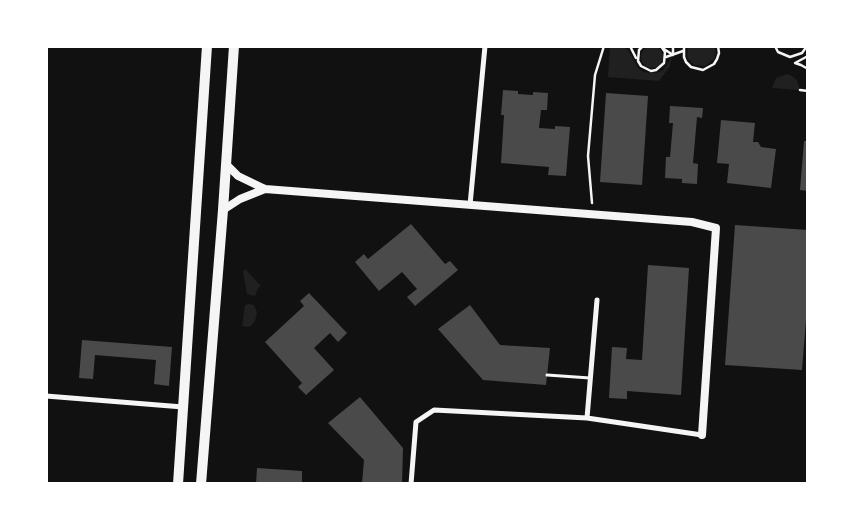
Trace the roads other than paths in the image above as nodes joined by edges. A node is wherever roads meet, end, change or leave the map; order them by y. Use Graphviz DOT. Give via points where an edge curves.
graph roads {
  1 [pos="207,46"];
  2 [pos="234,46"];
  3 [pos="485,46"];
  4 [pos="226,164"];
  5 [pos="265,189"];
  6 [pos="470,205"];
  7 [pos="223,210"];
  8 [pos="597,300"];
  9 [pos="547,375"];
  10 [pos="590,378"];
  11 [pos="46,396"];
  12 [pos="184,407"];
  13 [pos="587,418"];
  14 [pos="702,435"];
  15 [pos="178,484"];
  16 [pos="201,484"];
  17 [pos="411,484"];
  1 -- 12 [label="main road"];
  2 -- 4 [label="main road"];
  3 -- 6 [label="street"];
  4 -- 5 [label="street" via="238,176"];
  4 -- 7 [label="main road"];
  5 -- 6 [label="street"];
  5 -- 7 [label="street"];
  6 -- 14 [label="street" via="692,222 716,228"];
  7 -- 16 [label="main road"];
  8 -- 10 [label="street"];
  9 -- 10 [label="lane"];
  10 -- 13 [label="street"];
  11 -- 12 [label="street"];
  12 -- 15 [label="main road"];
  13 -- 14 [label="street"];
  13 -- 17 [label="street" via="434,410 416,422"];
}
